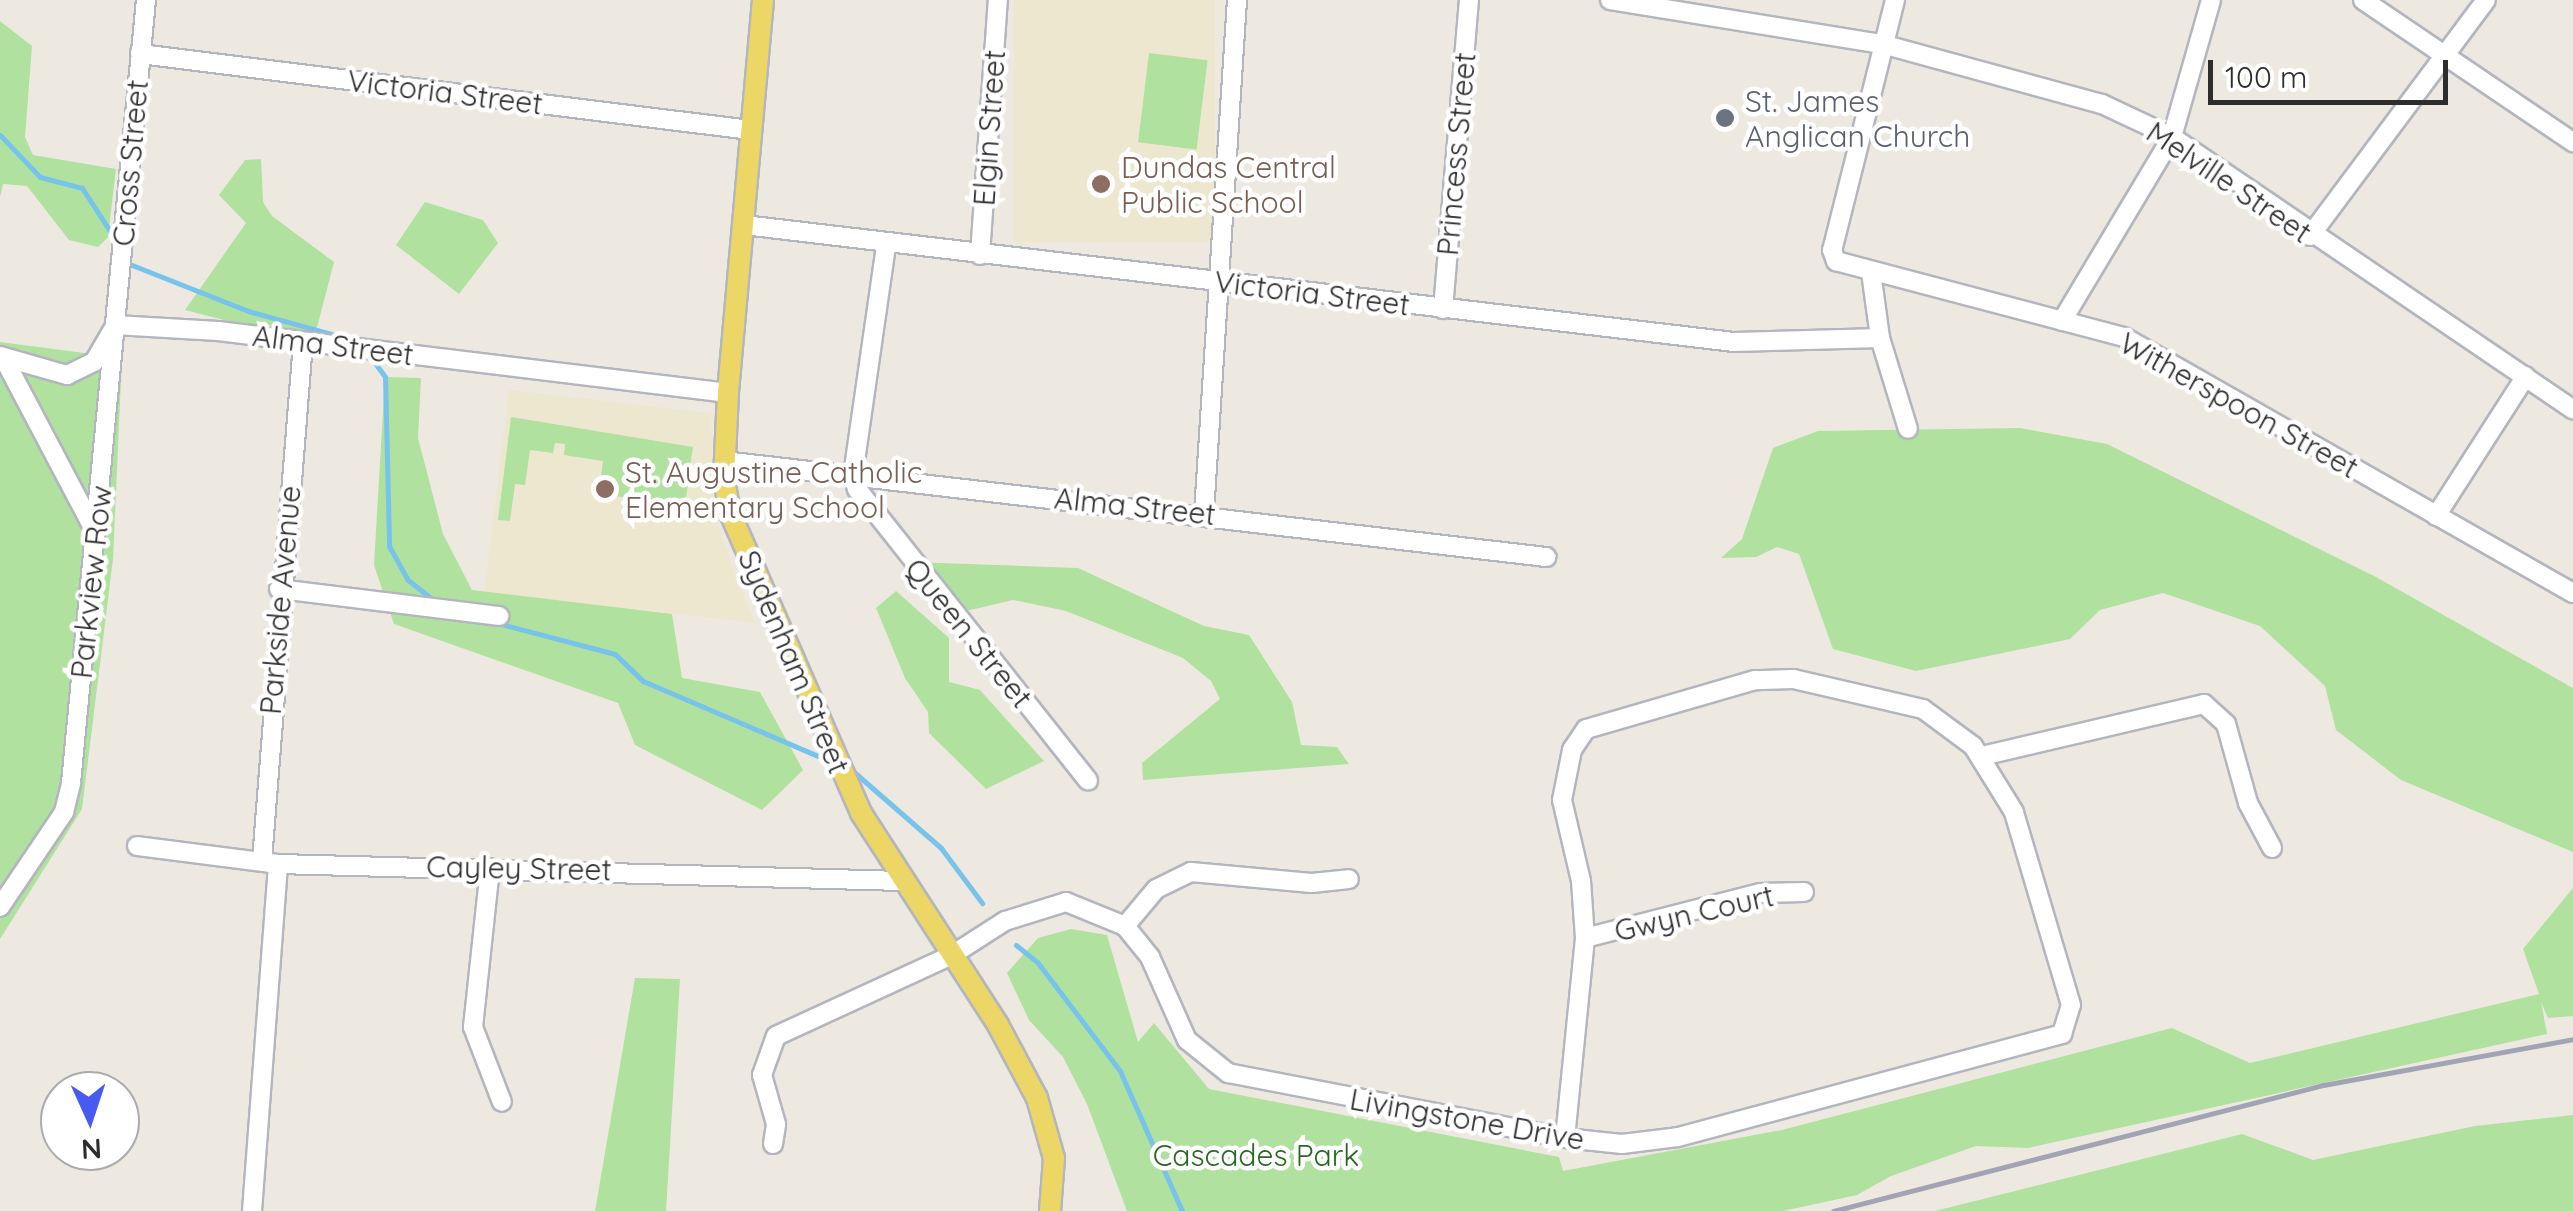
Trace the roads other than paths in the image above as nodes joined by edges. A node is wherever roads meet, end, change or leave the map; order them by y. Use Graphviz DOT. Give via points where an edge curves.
graph roads {
  1 [pos="146,0"];
  2 [pos="763,0"];
  3 [pos="998,0"];
  4 [pos="1237,0"];
  5 [pos="1469,0"];
  6 [pos="1610,0"];
  7 [pos="1895,0"];
  8 [pos="2210,0"];
  9 [pos="2363,0"];
  10 [pos="2486,0"];
  11 [pos="1882,44"];
  12 [pos="140,54"];
  13 [pos="2448,58"];
  14 [pos="750,130"];
  15 [pos="2172,136"];
  16 [pos="2573,142"];
  17 [pos="744,226"];
  18 [pos="2310,236"];
  19 [pos="886,246"];
  20 [pos="980,256"];
  21 [pos="1871,272"];
  22 [pos="1215,280"];
  23 [pos="1443,309"];
  24 [pos="2062,321"];
  25 [pos="115,325"];
  26 [pos="1880,338"];
  27 [pos="303,342"];
  28 [pos="1,357"];
  29 [pos="2526,376"];
  30 [pos="728,394"];
  31 [pos="2573,410"];
  32 [pos="1908,429"];
  33 [pos="724,461"];
  34 [pos="853,476"];
  35 [pos="1204,512"];
  36 [pos="2436,516"];
  37 [pos="92,526"];
  38 [pos="1546,556"];
  39 [pos="279,589"];
  40 [pos="2573,593"];
  41 [pos="499,616"];
  42 [pos="1982,756"];
  43 [pos="1088,780"];
  44 [pos="137,846"];
  45 [pos="2272,848"];
  46 [pos="270,862"];
  47 [pos="490,868"];
  48 [pos="1349,879"];
  49 [pos="902,881"];
  50 [pos="1804,892"];
  51 [pos="0,907"];
  52 [pos="1125,926"];
  53 [pos="1585,938"];
  54 [pos="952,955"];
  55 [pos="502,1102"];
  56 [pos="1565,1138"];
  57 [pos="773,1144"];
  58 [pos="252,1211"];
  59 [pos="1050,1211"];
  1 -- 12 [label="street, Cross Street"];
  2 -- 14 [label="main road, Sydenham Street"];
  3 -- 20 [label="street, Elgin Street"];
  4 -- 22 [label="street"];
  5 -- 23 [label="street, Princess Street"];
  6 -- 11 [label="street, Melville Street"];
  7 -- 11 [label="street"];
  8 -- 15 [label="street"];
  9 -- 13 [label="street"];
  10 -- 13 [label="street"];
  11 -- 15 [label="street, Melville Street" via="2102,104"];
  11 -- 21 [label="street, Witherspoon Street" via="1832,250 1840,264"];
  12 -- 14 [label="street, Victoria Street"];
  12 -- 25 [label="street, Cross Street"];
  13 -- 16 [label="street"];
  13 -- 18 [label="street"];
  14 -- 17 [label="main road, Sydenham Street"];
  15 -- 18 [label="street, Melville Street"];
  15 -- 24 [label="street"];
  17 -- 19 [label="street, Victoria Street"];
  17 -- 30 [label="main road, Sydenham Street"];
  18 -- 29 [label="street, Melville Street"];
  19 -- 20 [label="street, Victoria Street"];
  19 -- 34 [label="street"];
  20 -- 22 [label="street, Victoria Street"];
  21 -- 24 [label="street, Witherspoon Street"];
  21 -- 26 [label="street"];
  22 -- 23 [label="street, Victoria Street"];
  22 -- 35 [label="street"];
  23 -- 26 [label="street, Victoria Street" via="1734,342"];
  24 -- 36 [label="street, Witherspoon Street" via="2124,337"];
  25 -- 27 [label="street, Alma Street"];
  25 -- 28 [label="street" via="94,362 67,376"];
  25 -- 37 [label="street, Parkview Row"];
  26 -- 32 [label="street"];
  27 -- 30 [label="street, Alma Street"];
  27 -- 39 [label="street, Parkside Avenue"];
  28 -- 37 [label="street"];
  29 -- 31 [label="street, Melville Street"];
  29 -- 36 [label="street"];
  30 -- 33 [label="main road, Sydenham Street"];
  33 -- 34 [label="street, Alma Street"];
  33 -- 49 [label="main road, Sydenham Street" via="730,513 827,746"];
  34 -- 35 [label="street, Alma Street"];
  34 -- 43 [label="street, Queen Street" via="862,500"];
  35 -- 38 [label="street, Alma Street"];
  36 -- 40 [label="street, Witherspoon Street"];
  37 -- 51 [label="street, Parkview Row" via="71,782 50,835"];
  39 -- 41 [label="street"];
  39 -- 46 [label="street, Parkside Avenue"];
  42 -- 45 [label="street" via="2204,704 2226,724 2248,803"];
  42 -- 53 [label="street" via="1923,710 1793,679 1755,680 1604,718 1572,750 1562,800 1581,881"];
  42 -- 56 [label="street, Livingstone Drive" via="2014,812 2071,1005 2062,1034 1678,1136 1622,1144"];
  44 -- 46 [label="street, Cayley Street"];
  46 -- 47 [label="street, Cayley Street"];
  46 -- 58 [label="street, Parkside Avenue"];
  47 -- 49 [label="street, Cayley Street"];
  47 -- 55 [label="street" via="474,1027"];
  48 -- 52 [label="street" via="1312,883 1192,872 1156,890"];
  49 -- 54 [label="main road, Sydenham Street"];
  50 -- 53 [label="street, Gwyn Court" via="1760,893"];
  52 -- 54 [label="street" via="1088,907 1047,904"];
  52 -- 56 [label="street, Livingstone Drive" via="1150,957 1187,1040 1228,1074"];
  53 -- 56 [label="street"];
  54 -- 57 [label="street" via="776,1036 762,1074 776,1124"];
  54 -- 59 [label="main road, Sydenham Street" via="1038,1098 1054,1158"];
}
